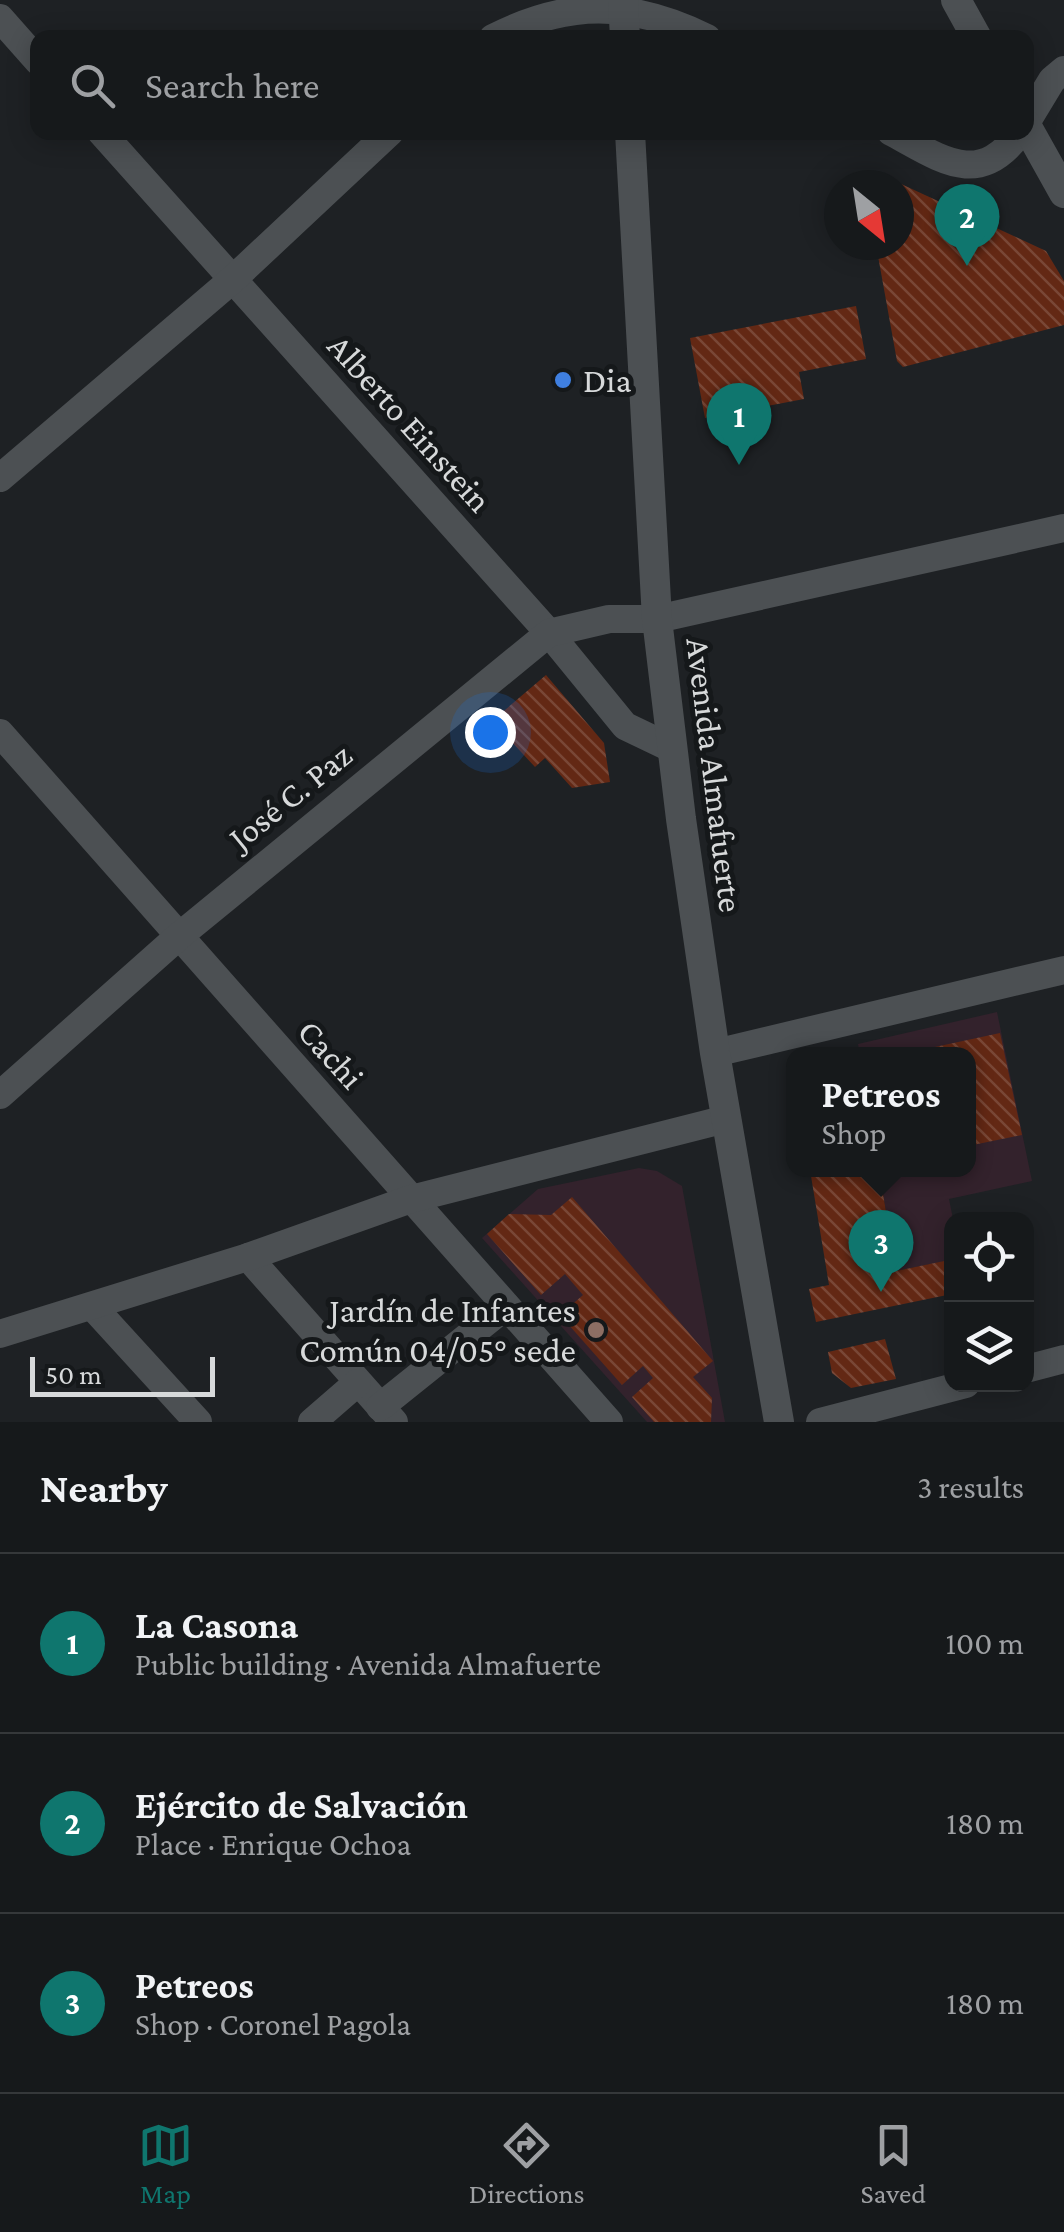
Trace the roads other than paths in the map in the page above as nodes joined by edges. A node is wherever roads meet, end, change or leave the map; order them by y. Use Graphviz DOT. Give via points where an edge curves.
graph roads {
  1 [pos="956,0"];
  2 [pos="552,2"];
  3 [pos="623,3"];
  4 [pos="0,18"];
  5 [pos="503,30"];
  6 [pos="624,30"];
  7 [pos="692,30"];
  8 [pos="973,30"];
  9 [pos="30,52"];
  10 [pos="1064,70"];
  11 [pos="1034,110"];
  12 [pos="1034,139"];
  13 [pos="108,140"];
  14 [pos="381,140"];
  15 [pos="630,140"];
  16 [pos="907,140"];
  17 [pos="1013,140"];
  18 [pos="1064,193"];
  19 [pos="232,280"];
  20 [pos="0,478"];
  21 [pos="1064,528"];
  22 [pos="658,619"];
  23 [pos="549,633"];
  24 [pos="0,733"];
  25 [pos="673,749"];
  26 [pos="178,937"];
  27 [pos="1064,970"];
  28 [pos="716,1053"];
  29 [pos="0,1095"];
  30 [pos="726,1119"];
  31 [pos="411,1200"];
  32 [pos="248,1258"];
  33 [pos="506,1306"];
  34 [pos="93,1307"];
  35 [pos="0,1334"];
  36 [pos="1064,1360"];
  37 [pos="1034,1367"];
  38 [pos="357,1383"];
  39 [pos="944,1390"];
  40 [pos="387,1415"];
  41 [pos="198,1422"];
  42 [pos="312,1422"];
  43 [pos="608,1422"];
  44 [pos="778,1422"];
  45 [pos="820,1422"];
  1 -- 8 [label="main road"];
  2 -- 3 [label="street"];
  2 -- 5 [label="street"];
  3 -- 6 [label="main road"];
  3 -- 7 [label="street"];
  4 -- 9 [label="street"];
  10 -- 11 [label="street"];
  12 -- 18 [label="main road"];
  13 -- 19 [label="street, Alberto Einstein"];
  14 -- 19 [label="street"];
  15 -- 22 [label="main road, Avenida Almafuerte"];
  16 -- 17 [label="street" via="966,167 984,164"];
  19 -- 20 [label="street"];
  19 -- 23 [label="street, Alberto Einstein"];
  21 -- 22 [label="street, José C. Paz"];
  22 -- 23 [label="street, José C. Paz" via="609,619"];
  22 -- 25 [label="main road, Avenida Almafuerte"];
  23 -- 25 [label="street, Alberto Einstein" via="625,726"];
  23 -- 26 [label="street, José C. Paz"];
  24 -- 26 [label="street, Cachi"];
  25 -- 28 [label="main road, Avenida Almafuerte"];
  26 -- 29 [label="street, José C. Paz"];
  26 -- 31 [label="street, Cachi"];
  27 -- 28 [label="street"];
  28 -- 30 [label="main road, Avenida Almafuerte"];
  30 -- 31 [label="street"];
  30 -- 44 [label="main road, Avenida Almafuerte"];
  31 -- 32 [label="street"];
  31 -- 33 [label="street, Cachi"];
  32 -- 34 [label="street"];
  32 -- 38 [label="street"];
  33 -- 40 [label="street"];
  33 -- 43 [label="street, Cachi"];
  34 -- 35 [label="street"];
  34 -- 41 [label="street"];
  36 -- 37 [label="street"];
  38 -- 40 [label="street"];
  38 -- 42 [label="street"];
  39 -- 45 [label="street"];
}
